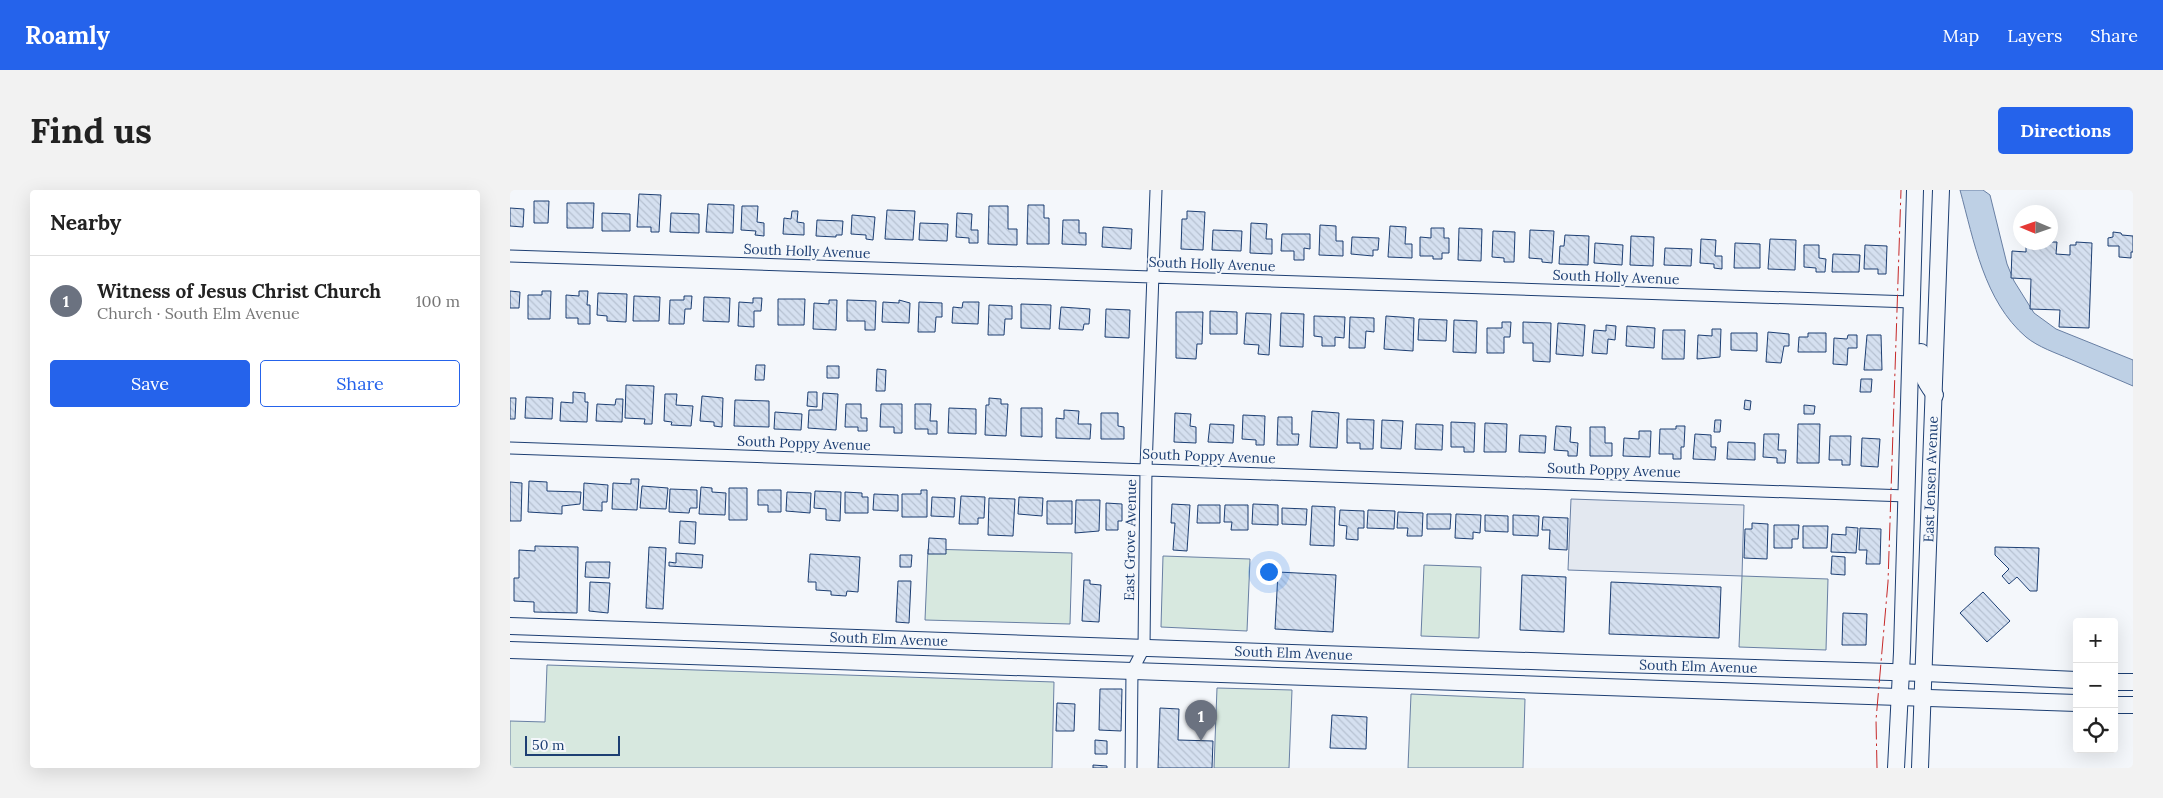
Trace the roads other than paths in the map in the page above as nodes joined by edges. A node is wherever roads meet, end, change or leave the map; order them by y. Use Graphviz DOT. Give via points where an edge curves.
graph roads {
  1 [pos="1156,190"];
  2 [pos="1915,190"];
  3 [pos="1932,190"];
  4 [pos="1941,190"];
  5 [pos="1940,207"];
  6 [pos="510,256"];
  7 [pos="1153,277"];
  8 [pos="1912,302"];
  9 [pos="1935,395"];
  10 [pos="510,448"];
  11 [pos="1146,469"];
  12 [pos="1907,496"];
  13 [pos="510,626"];
  14 [pos="1144,648"];
  15 [pos="510,650"];
  16 [pos="1132,671"];
  17 [pos="1901,673"];
  18 [pos="1924,673"];
  19 [pos="2073,680"];
  20 [pos="2118,682"];
  21 [pos="2133,682"];
  22 [pos="1900,697"];
  23 [pos="1924,698"];
  24 [pos="2073,703"];
  25 [pos="2118,705"];
  26 [pos="2133,705"];
  27 [pos="1131,768"];
  28 [pos="1896,768"];
  29 [pos="1920,768"];
  1 -- 7 [label="street, East Grove Avenue"];
  2 -- 8 [label="main road, East Jensen Avenue"];
  3 -- 5 [label="main road"];
  4 -- 5 [label="main road, East Jensen Avenue"];
  5 -- 9 [label="main road, East Jensen Avenue"];
  6 -- 7 [label="street, South Holly Avenue"];
  7 -- 8 [label="street, South Holly Avenue"];
  7 -- 11 [label="street, East Grove Avenue"];
  8 -- 9 [label="main road" via="1922,321 1921,371"];
  8 -- 12 [label="main road, East Jensen Avenue"];
  9 -- 18 [label="main road, East Jensen Avenue"];
  10 -- 11 [label="street, South Poppy Avenue"];
  11 -- 12 [label="street, South Poppy Avenue"];
  11 -- 14 [label="street, East Grove Avenue"];
  12 -- 17 [label="main road, East Jensen Avenue"];
  13 -- 14 [label="main road, South Elm Avenue"];
  14 -- 16 [label="street, East Grove Avenue"];
  14 -- 17 [label="main road, South Elm Avenue"];
  15 -- 16 [label="main road, South Elm Avenue"];
  16 -- 22 [label="main road, South Elm Avenue"];
  16 -- 27 [label="street, East Grove Avenue"];
  17 -- 18 [label="main road, South Elm Avenue"];
  17 -- 22 [label="main road, East Jensen Avenue"];
  18 -- 19 [label="main road, South Elm Avenue"];
  18 -- 23 [label="main road, East Jensen Avenue"];
  20 -- 21 [label="main road"];
  22 -- 23 [label="main road, South Elm Avenue"];
  22 -- 28 [label="main road, East Jensen Avenue"];
  23 -- 24 [label="main road, South Elm Avenue"];
  23 -- 29 [label="main road, East Jensen Avenue"];
  25 -- 26 [label="main road"];
}
